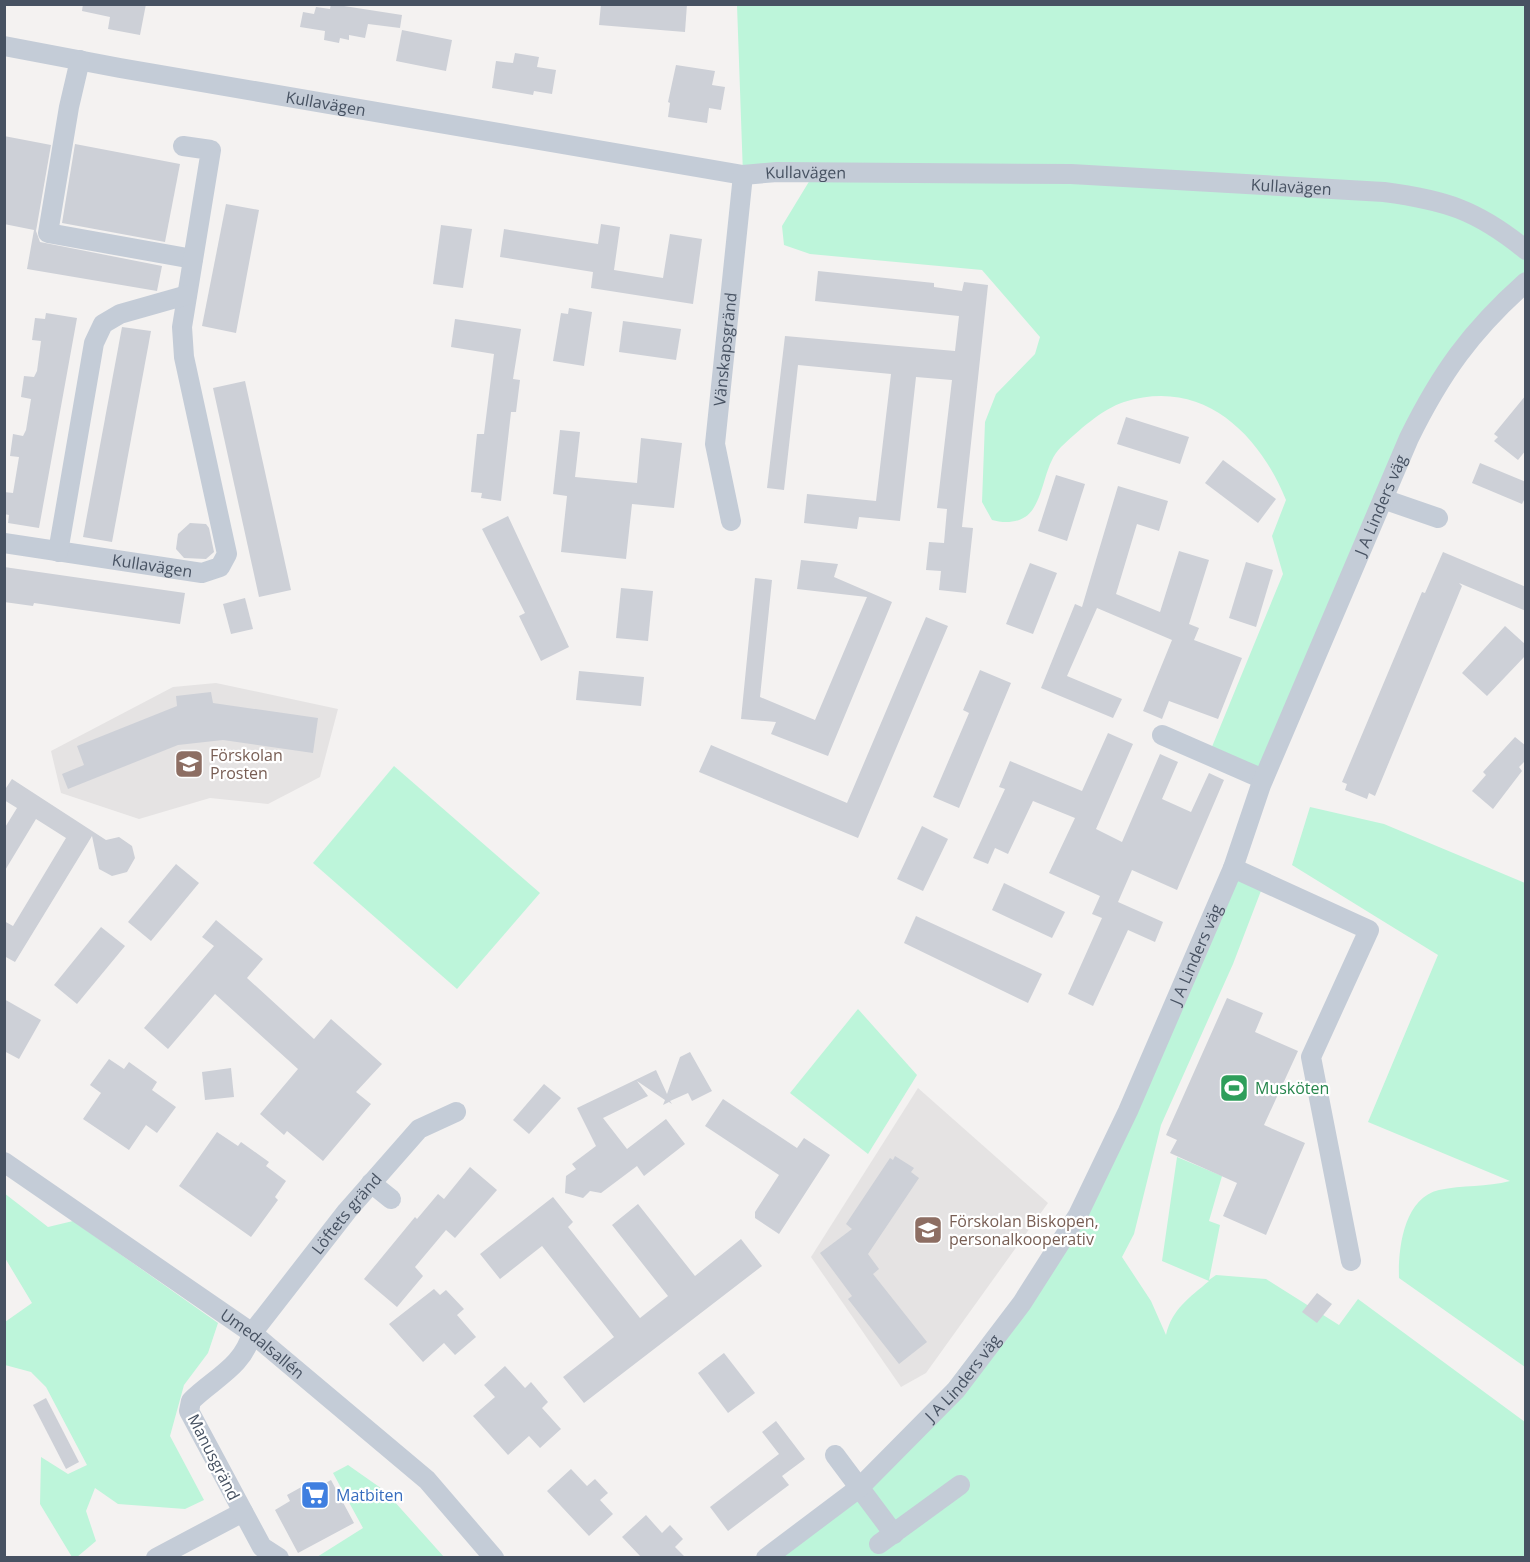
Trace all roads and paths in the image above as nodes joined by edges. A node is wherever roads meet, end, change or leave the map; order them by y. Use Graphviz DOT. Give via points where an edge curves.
graph roads {
  1 [pos="4,46"];
  2 [pos="80,60"];
  3 [pos="183,146"];
  4 [pos="743,175"];
  5 [pos="1526,250"];
  6 [pos="193,259"];
  7 [pos="1526,282"];
  8 [pos="188,295"];
  9 [pos="1383,499"];
  10 [pos="1438,518"];
  11 [pos="731,521"];
  12 [pos="4,543"];
  13 [pos="58,552"];
  14 [pos="1162,735"];
  15 [pos="1263,779"];
  16 [pos="1233,868"];
  17 [pos="456,1112"];
  18 [pos="4,1162"];
  19 [pos="371,1183"];
  20 [pos="391,1199"];
  21 [pos="1352,1261"];
  22 [pos="252,1333"];
  23 [pos="835,1455"];
  24 [pos="960,1485"];
  25 [pos="859,1488"];
  26 [pos="243,1512"];
  27 [pos="156,1557"];
  28 [pos="279,1557"];
  29 [pos="494,1557"];
  30 [pos="766,1557"];
  1 -- 2 [label="street, Kullavägen"];
  2 -- 4 [label="street, Kullavägen"];
  2 -- 6 [label="street" via="48,233"];
  3 -- 6 [label="street, Kullavägen" via="211,150"];
  4 -- 5 [label="street, Kullavägen" via="1071,174 1384,192 1429,198 1484,219"];
  4 -- 11 [label="street, Vänskapsgränd" via="715,444"];
  6 -- 8 [label="street, Kullavägen"];
  7 -- 9 [label="street, J A Linders väg" via="1469,340 1433,389"];
  8 -- 13 [label="street" via="120,314 103,324 94,343"];
  8 -- 13 [label="street, Kullavägen" via="182,327 184,357 227,554 220,567 202,573"];
  9 -- 10 [label="street"];
  9 -- 15 [label="street, J A Linders väg"];
  12 -- 13 [label="street, Kullavägen"];
  14 -- 15 [label="street"];
  15 -- 16 [label="street, J A Linders väg"];
  16 -- 21 [label="street" via="1369,930 1311,1057"];
  16 -- 25 [label="street, J A Linders väg" via="1128,1111 1078,1215 1022,1303 956,1390"];
  17 -- 19 [label="street, Löftets gränd" via="419,1129"];
  18 -- 22 [label="street, Umedalsallén"];
  19 -- 20 [label="street"];
  19 -- 22 [label="street, Löftets gränd"];
  22 -- 26 [label="street, Manusgränd" via="248,1349 233,1368 202,1390 191,1401 189,1411"];
  22 -- 29 [label="street, Umedalsallén" via="427,1480"];
  23 -- 25 [label="street"];
  24 -- 25 [label="street" via="886,1539"];
  25 -- 30 [label="street, J A Linders väg"];
  26 -- 27 [label="street"];
  26 -- 28 [label="street, Manusgränd" via="262,1547"];
}
